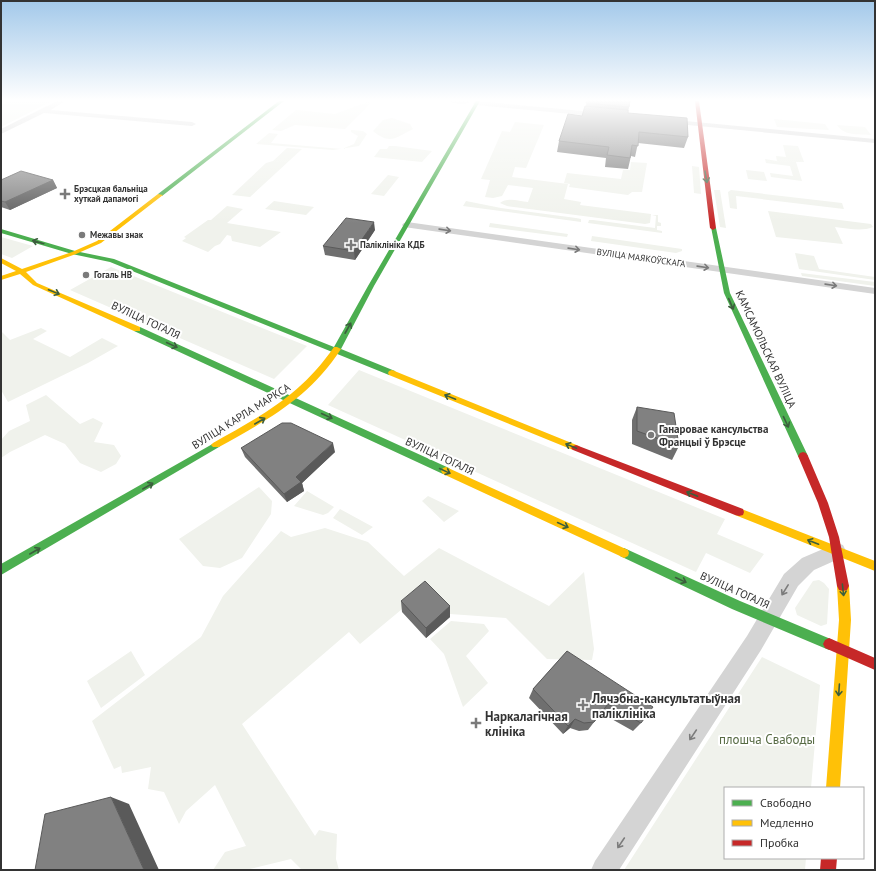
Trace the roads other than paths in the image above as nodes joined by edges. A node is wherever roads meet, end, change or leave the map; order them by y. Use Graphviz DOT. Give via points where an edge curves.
graph roads {
  1 [pos="229,142"];
  2 [pos="452,142"];
  3 [pos="702,142"];
  4 [pos="407,225"];
  5 [pos="1,231"];
  6 [pos="74,253"];
  7 [pos="1,260"];
  8 [pos="720,269"];
  9 [pos="22,271"];
  10 [pos="1,278"];
  11 [pos="875,291"];
  12 [pos="335,350"];
  13 [pos="291,400"];
  14 [pos="837,551"];
  15 [pos="875,566"];
  16 [pos="1,570"];
  17 [pos="768,619"];
  18 [pos="844,651"];
  19 [pos="875,664"];
  20 [pos="833,787"];
  21 [pos="829,859"];
  22 [pos="604,870"];
  23 [pos="828,870"];
  1 -- 6 [label="main road" via="103,239"];
  2 -- 4 [label="main road, ВУЛІЦА КАРЛА МАРКСА"];
  3 -- 8 [label="main road, КАМСАМОЛЬСКАЯ ВУЛІЦА, one-way"];
  4 -- 8 [label="street, ВУЛІЦА МАЯКОЎСКАГА, one-way"];
  12 -- 4 [label="main road, ВУЛІЦА КАРЛА МАРКСА, one-way"];
  6 -- 5 [label="main road, one-way"];
  6 -- 9 [label="main road"];
  6 -- 12 [label="main road" via="112,260"];
  7 -- 9 [label="main road, ВУЛІЦА ГОГАЛЯ"];
  8 -- 11 [label="street, ВУЛІЦА МАЯКОЎСКАГА, one-way"];
  8 -- 14 [label="main road, КАМСАМОЛЬСКАЯ ВУЛІЦА, one-way" via="733,310 823,503"];
  9 -- 10 [label="main road"];
  9 -- 13 [label="main road, ВУЛІЦА ГОГАЛЯ, one-way" via="35,284"];
  12 -- 13 [label="main road, ВУЛІЦА КАРЛА МАРКСА" via="318,376"];
  14 -- 12 [label="main road, one-way"];
  16 -- 13 [label="main road, ВУЛІЦА КАРЛА МАРКСА, one-way" via="212,449"];
  13 -- 17 [label="main road, ВУЛІЦА ГОГАЛЯ, one-way"];
  14 -- 15 [label="main road"];
  14 -- 17 [label="street, one-way" via="817,559 799,571"];
  14 -- 18 [label="main road, one-way" via="844,592"];
  17 -- 18 [label="main road, ВУЛІЦА ГОГАЛЯ"];
  17 -- 22 [label="street, one-way"];
  18 -- 19 [label="main road, ВУЛІЦА ГОГАЛЯ"];
  18 -- 20 [label="main road, one-way" via="839,686"];
  21 -- 23 [label="main road"];
}
